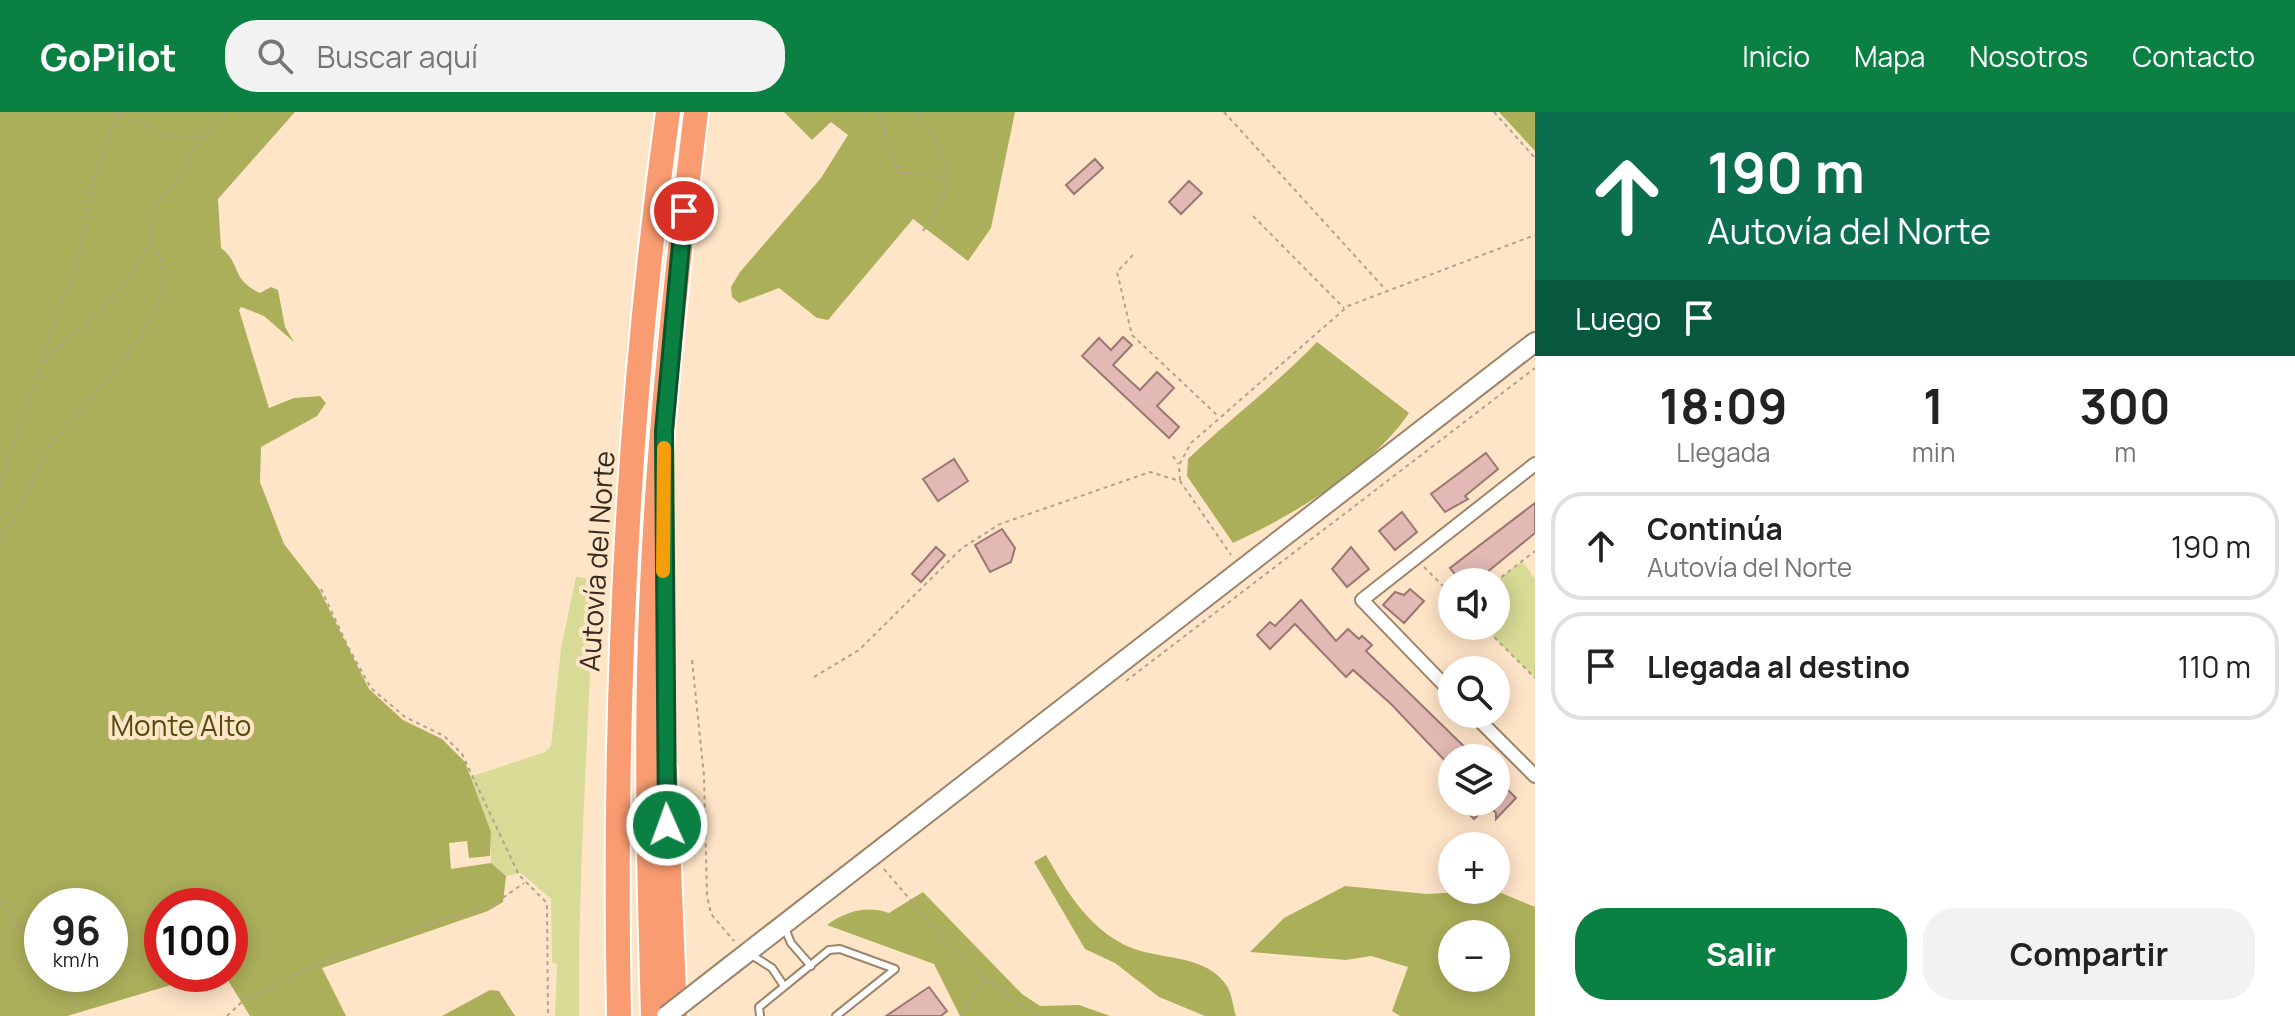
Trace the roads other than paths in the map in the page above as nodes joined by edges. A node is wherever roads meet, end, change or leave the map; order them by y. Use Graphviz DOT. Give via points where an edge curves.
graph roads {
  1 [pos="668,112"];
  2 [pos="696,112"];
  3 [pos="1535,342"];
  4 [pos="664,431"];
  5 [pos="1533,470"];
  6 [pos="1438,679"];
  7 [pos="1487,728"];
  8 [pos="1535,776"];
  9 [pos="784,926"];
  10 [pos="741,958"];
  11 [pos="811,966"];
  12 [pos="784,986"];
  13 [pos="619,1016"];
  14 [pos="653,1016"];
  15 [pos="666,1016"];
  16 [pos="675,1016"];
  17 [pos="760,1016"];
  18 [pos="836,1016"];
  1 -- 13 [label="highway, Autovía del Norte" via="647,289 618,677"];
  2 -- 4 [label="highway, Autovía del Norte"];
  3 -- 9 [label="main road"];
  4 -- 14 [label="highway, Autovía del Norte" via="652,588"];
  4 -- 16 [label="highway" via="665,763"];
  5 -- 6 [label="street" via="1362,600"];
  7 -- 8 [label="street"];
  9 -- 10 [label="main road"];
  9 -- 11 [label="lane"];
  10 -- 12 [label="lane" via="772,968"];
  10 -- 15 [label="main road, bridge"];
  11 -- 12 [label="lane"];
  11 -- 18 [label="lane" via="829,950 840,949 895,969"];
  12 -- 17 [label="lane" via="759,1007"];
}
